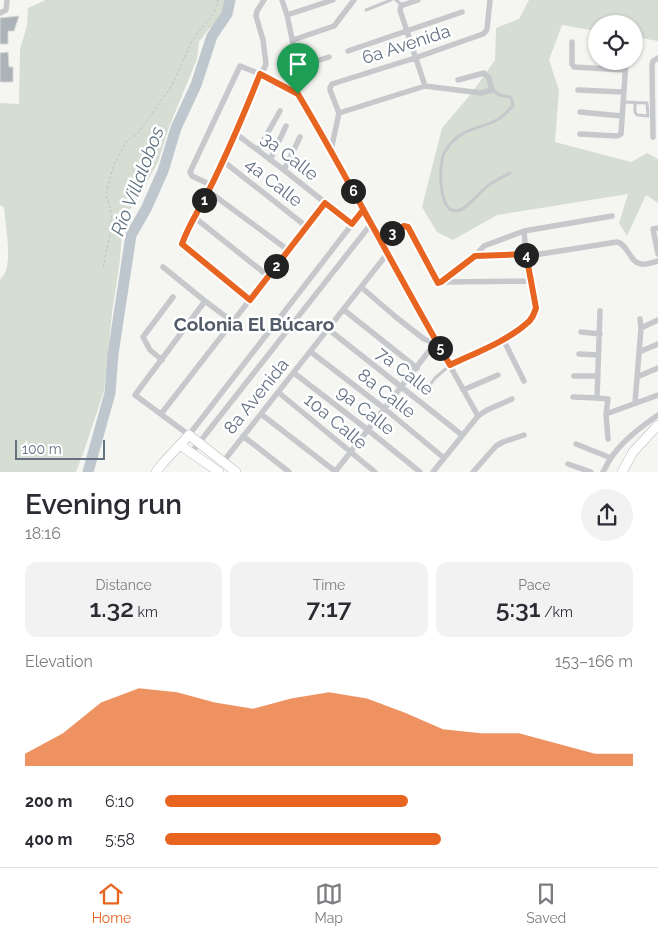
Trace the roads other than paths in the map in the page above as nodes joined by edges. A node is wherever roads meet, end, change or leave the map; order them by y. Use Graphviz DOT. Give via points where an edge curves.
graph roads {
  1 [pos="7,0"];
  2 [pos="264,0"];
  3 [pos="282,0"];
  4 [pos="333,0"];
  5 [pos="354,0"];
  6 [pos="391,0"];
  7 [pos="396,0"];
  8 [pos="418,0"];
  9 [pos="490,0"];
  10 [pos="403,5"];
  11 [pos="366,10"];
  12 [pos="3,12"];
  13 [pos="462,12"];
  14 [pos="287,15"];
  15 [pos="407,31"];
  16 [pos="293,40"];
  17 [pos="572,42"];
  18 [pos="348,51"];
  19 [pos="329,57"];
  20 [pos="415,58"];
  21 [pos="658,58"];
  22 [pos="298,67"];
  23 [pos="588,69"];
  24 [pos="625,70"];
  25 [pos="260,74"];
  26 [pos="458,80"];
  27 [pos="655,85"];
  28 [pos="426,86"];
  29 [pos="492,90"];
  30 [pos="578,90"];
  31 [pos="623,92"];
  32 [pos="298,94"];
  33 [pos="623,102"];
  34 [pos="635,102"];
  35 [pos="280,111"];
  36 [pos="580,112"];
  37 [pos="339,114"];
  38 [pos="653,115"];
  39 [pos="622,116"];
  40 [pos="286,126"];
  41 [pos="235,134"];
  42 [pos="580,134"];
  43 [pos="653,136"];
  44 [pos="300,137"];
  45 [pos="258,150"];
  46 [pos="331,150"];
  47 [pos="270,160"];
  48 [pos="222,161"];
  49 [pos="284,170"];
  50 [pos="510,174"];
  51 [pos="211,185"];
  52 [pos="208,191"];
  53 [pos="325,203"];
  54 [pos="363,210"];
  55 [pos="612,216"];
  56 [pos="194,217"];
  57 [pos="352,224"];
  58 [pos="371,224"];
  59 [pos="307,227"];
  60 [pos="658,228"];
  61 [pos="524,231"];
  62 [pos="380,239"];
  63 [pos="288,250"];
  64 [pos="388,254"];
  65 [pos="526,254"];
  66 [pos="658,254"];
  67 [pos="475,256"];
  68 [pos="658,261"];
  69 [pos="163,267"];
  70 [pos="268,276"];
  71 [pos="532,281"];
  72 [pos="441,282"];
  73 [pos="361,288"];
  74 [pos="173,297"];
  75 [pos="250,300"];
  76 [pos="205,301"];
  77 [pos="344,310"];
  78 [pos="600,311"];
  79 [pos="640,319"];
  80 [pos="658,320"];
  81 [pos="233,322"];
  82 [pos="641,328"];
  83 [pos="328,329"];
  84 [pos="581,332"];
  85 [pos="600,334"];
  86 [pos="503,339"];
  87 [pos="436,341"];
  88 [pos="658,344"];
  89 [pos="311,352"];
  90 [pos="639,352"];
  91 [pos="579,354"];
  92 [pos="598,355"];
  93 [pos="162,360"];
  94 [pos="450,365"];
  95 [pos="417,368"];
  96 [pos="658,368"];
  97 [pos="294,373"];
  98 [pos="498,375"];
  99 [pos="574,376"];
  100 [pos="597,376"];
  101 [pos="638,377"];
  102 [pos="524,381"];
  103 [pos="402,388"];
  104 [pos="463,390"];
  105 [pos="278,392"];
  106 [pos="425,392"];
  107 [pos="658,395"];
  108 [pos="573,397"];
  109 [pos="597,398"];
  110 [pos="512,399"];
  111 [pos="635,403"];
  112 [pos="385,409"];
  113 [pos="161,414"];
  114 [pos="261,414"];
  115 [pos="606,414"];
  116 [pos="658,415"];
  117 [pos="478,416"];
  118 [pos="658,425"];
  119 [pos="368,430"];
  120 [pos="189,435"];
  121 [pos="524,435"];
  122 [pos="243,436"];
  123 [pos="462,436"];
  124 [pos="608,439"];
  125 [pos="199,443"];
  126 [pos="576,444"];
  127 [pos="180,445"];
  128 [pos="191,453"];
  129 [pos="351,453"];
  130 [pos="444,458"];
  131 [pos="611,458"];
  132 [pos="223,462"];
  133 [pos="568,464"];
  134 [pos="156,472"];
  135 [pos="219,472"];
  136 [pos="236,472"];
  137 [pos="289,472"];
  138 [pos="335,472"];
  139 [pos="375,472"];
  140 [pos="420,472"];
  141 [pos="433,472"];
  142 [pos="473,472"];
  143 [pos="591,472"];
  144 [pos="603,472"];
  145 [pos="622,472"];
  1 -- 12 [label="street" via="7,8"];
  2 -- 25 [label="street" via="256,16 266,58"];
  3 -- 14 [label="street"];
  4 -- 14 [label="street"];
  5 -- 16 [label="street" via="334,26"];
  6 -- 11 [label="lane"];
  7 -- 10 [label="lane"];
  8 -- 10 [label="street"];
  9 -- 20 [label="street, 6a Avenida" via="487,29 483,34"];
  10 -- 15 [label="street" via="400,10"];
  13 -- 15 [label="street"];
  14 -- 16 [label="street"];
  15 -- 18 [label="street"];
  15 -- 20 [label="street"];
  16 -- 22 [label="street"];
  17 -- 23 [label="street" via="572,64 575,68"];
  19 -- 22 [label="street"];
  20 -- 28 [label="street"];
  20 -- 37 [label="street, 6a Avenida" via="332,84 330,90"];
  21 -- 27 [label="street" via="652,65"];
  22 -- 32 [label="street"];
  24 -- 31 [label="street"];
  25 -- 32 [label="street"];
  25 -- 41 [label="street"];
  25 -- 51 [label="street" via="240,66 190,172"];
  26 -- 29 [label="street" via="484,74 489,78"];
  27 -- 38 [label="street"];
  28 -- 29 [label="street" via="481,93"];
  28 -- 37 [label="street"];
  29 -- 50 [label="lane" via="510,97 513,106 498,120 464,132 450,145 443,156 443,200 450,209 460,210 489,185"];
  30 -- 31 [label="street"];
  31 -- 33 [label="street"];
  32 -- 46 [label="street"];
  33 -- 34 [label="lane"];
  33 -- 39 [label="street"];
  34 -- 38 [label="lane" via="647,104"];
  34 -- 38 [label="lane" via="637,115"];
  35 -- 45 [label="street"];
  36 -- 39 [label="street"];
  37 -- 46 [label="street"];
  38 -- 43 [label="street"];
  39 -- 42 [label="street" via="619,135"];
  40 -- 47 [label="street"];
  41 -- 45 [label="street, 3a Calle"];
  41 -- 48 [label="street"];
  44 -- 49 [label="street"];
  45 -- 47 [label="street, 3a Calle"];
  46 -- 54 [label="street"];
  47 -- 49 [label="street, 3a Calle"];
  48 -- 51 [label="street"];
  48 -- 59 [label="street, 4a Calle"];
  49 -- 53 [label="street, 3a Calle"];
  51 -- 52 [label="street"];
  52 -- 56 [label="street"];
  52 -- 63 [label="street"];
  53 -- 57 [label="street, 3a Calle"];
  53 -- 59 [label="street"];
  54 -- 57 [label="street"];
  54 -- 58 [label="street"];
  55 -- 61 [label="street"];
  56 -- 70 [label="street"];
  56 -- 75 [label="street" via="183,245"];
  57 -- 120 [label="street"];
  58 -- 62 [label="street"];
  58 -- 125 [label="street"];
  59 -- 63 [label="street"];
  60 -- 66 [label="street" via="653,229"];
  61 -- 65 [label="street"];
  61 -- 67 [label="street" via="484,246"];
  62 -- 64 [label="street"];
  62 -- 72 [label="street" via="406,226 436,280"];
  63 -- 70 [label="street"];
  64 -- 73 [label="street, 8a Avenida"];
  64 -- 87 [label="street"];
  65 -- 67 [label="street"];
  65 -- 68 [label="street" via="617,242 622,243 640,264"];
  65 -- 71 [label="street"];
  67 -- 72 [label="street"];
  69 -- 76 [label="street"];
  70 -- 75 [label="street"];
  71 -- 72 [label="street"];
  71 -- 86 [label="street" via="534,316"];
  73 -- 77 [label="street, 8a Avenida"];
  73 -- 87 [label="street" via="424,339"];
  74 -- 93 [label="street" via="143,337 150,350"];
  75 -- 81 [label="street"];
  76 -- 81 [label="street"];
  76 -- 93 [label="street"];
  77 -- 83 [label="street, 8a Avenida"];
  77 -- 95 [label="street"];
  78 -- 85 [label="street"];
  79 -- 82 [label="street"];
  80 -- 82 [label="street"];
  81 -- 113 [label="street"];
  82 -- 90 [label="street"];
  83 -- 89 [label="street, 8a Avenida"];
  83 -- 103 [label="street, 7a Calle"];
  84 -- 85 [label="street"];
  85 -- 92 [label="street"];
  86 -- 94 [label="street"];
  86 -- 102 [label="street"];
  87 -- 94 [label="street"];
  87 -- 95 [label="street"];
  88 -- 90 [label="street"];
  89 -- 97 [label="street, 8a Avenida"];
  89 -- 112 [label="street, 8a Calle"];
  90 -- 101 [label="street"];
  91 -- 92 [label="street"];
  92 -- 100 [label="street"];
  93 -- 113 [label="street" via="135,395"];
  94 -- 104 [label="street"];
  94 -- 106 [label="lane"];
  95 -- 103 [label="street"];
  96 -- 101 [label="street"];
  97 -- 105 [label="street, 8a Avenida"];
  97 -- 119 [label="street, 9a Calle"];
  98 -- 104 [label="street"];
  99 -- 100 [label="street"];
  100 -- 109 [label="street"];
  101 -- 111 [label="street"];
  103 -- 112 [label="street"];
  103 -- 123 [label="street, 7a Calle"];
  104 -- 117 [label="street"];
  105 -- 114 [label="street, 8a Avenida"];
  105 -- 129 [label="street, 10a Calle"];
  107 -- 111 [label="street"];
  108 -- 109 [label="street"];
  109 -- 115 [label="street" via="608,399"];
  110 -- 117 [label="street"];
  111 -- 115 [label="street"];
  112 -- 119 [label="street"];
  112 -- 130 [label="street, 8a Calle"];
  113 -- 120 [label="street"];
  114 -- 122 [label="street, 8a Avenida"];
  114 -- 138 [label="street"];
  115 -- 124 [label="street"];
  116 -- 131 [label="street" via="643,425"];
  117 -- 123 [label="street"];
  118 -- 145 [label="main road" via="633,452"];
  119 -- 129 [label="street"];
  119 -- 140 [label="street, 9a Calle"];
  120 -- 125 [label="main road"];
  120 -- 127 [label="main road"];
  121 -- 142 [label="street" via="496,446"];
  122 -- 132 [label="street, 8a Avenida"];
  122 -- 137 [label="street"];
  123 -- 130 [label="street"];
  125 -- 128 [label="street"];
  125 -- 132 [label="main road"];
  126 -- 131 [label="street"];
  127 -- 128 [label="main road"];
  127 -- 134 [label="main road"];
  128 -- 135 [label="main road"];
  129 -- 138 [label="street"];
  129 -- 139 [label="street, 10a Calle"];
  130 -- 141 [label="street"];
  131 -- 144 [label="street"];
  132 -- 136 [label="main road"];
  133 -- 143 [label="street"];
}
